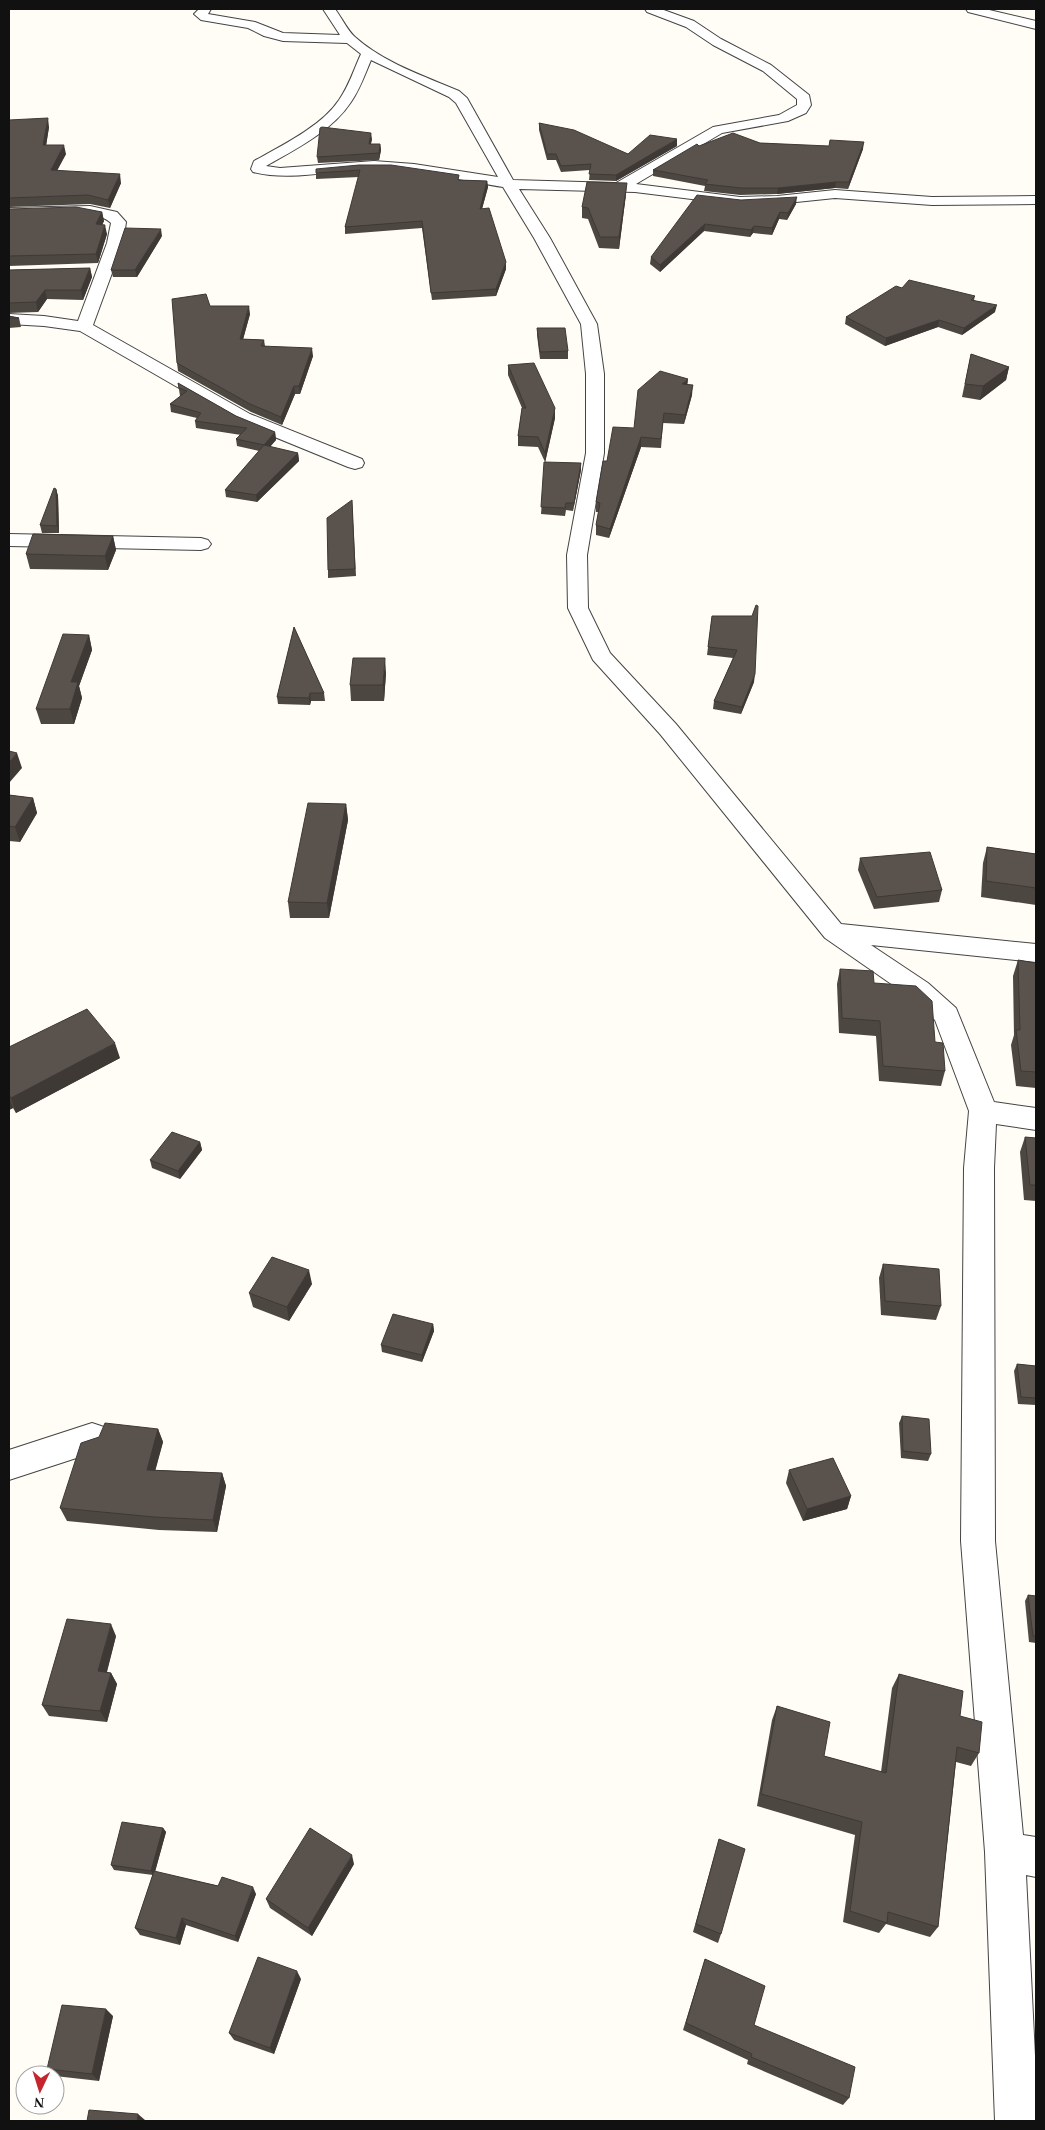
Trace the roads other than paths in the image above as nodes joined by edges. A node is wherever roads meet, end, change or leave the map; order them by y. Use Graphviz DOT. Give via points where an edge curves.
graph roads {
  1 [pos="205,9"];
  2 [pos="329,9"];
  3 [pos="652,9"];
  4 [pos="972,9"];
  5 [pos="1036,24"];
  6 [pos="358,46"];
  7 [pos="511,184"];
  8 [pos="618,188"];
  9 [pos="1036,200"];
  10 [pos="9,212"];
  11 [pos="86,270"];
  12 [pos="105,270"];
  13 [pos="9,319"];
  14 [pos="84,327"];
  15 [pos="355,463"];
  16 [pos="9,540"];
  17 [pos="201,544"];
  18 [pos="834,932"];
  19 [pos="1036,953"];
  20 [pos="983,1111"];
  21 [pos="1036,1119"];
  22 [pos="92,1438"];
  23 [pos="9,1465"];
  24 [pos="1021,1855"];
  25 [pos="1017,2121"];
  1 -- 6 [label="street" via="200,14 205,17 252,25 268,33"];
  2 -- 6 [label="street"];
  3 -- 8 [label="street" via="690,24 767,68 804,98 804,105 801,110 783,118 718,130"];
  4 -- 5 [label="street"];
  6 -- 7 [label="street" via="462,101 486,147"];
  6 -- 7 [label="street" via="345,101 324,122 259,164 258,169 280,172 406,167"];
  7 -- 8 [label="street"];
  7 -- 18 [label="street" via="589,324 595,374 595,453 577,555 578,608 601,655 668,729"];
  8 -- 9 [label="street" via="740,201 835,194 906,200"];
  10 -- 12 [label="street" via="90,210 112,215 119,222"];
  11 -- 12 [label="street"];
  12 -- 14 [label="street"];
  13 -- 14 [label="street"];
  14 -- 15 [label="street" via="244,418"];
  16 -- 17 [label="street"];
  18 -- 19 [label="street"];
  18 -- 20 [label="street" via="919,990 947,1015"];
  20 -- 21 [label="street"];
  20 -- 24 [label="street" via="979,1168 978,1541"];
  22 -- 23 [label="street"];
  24 -- 25 [label="street"];
}
